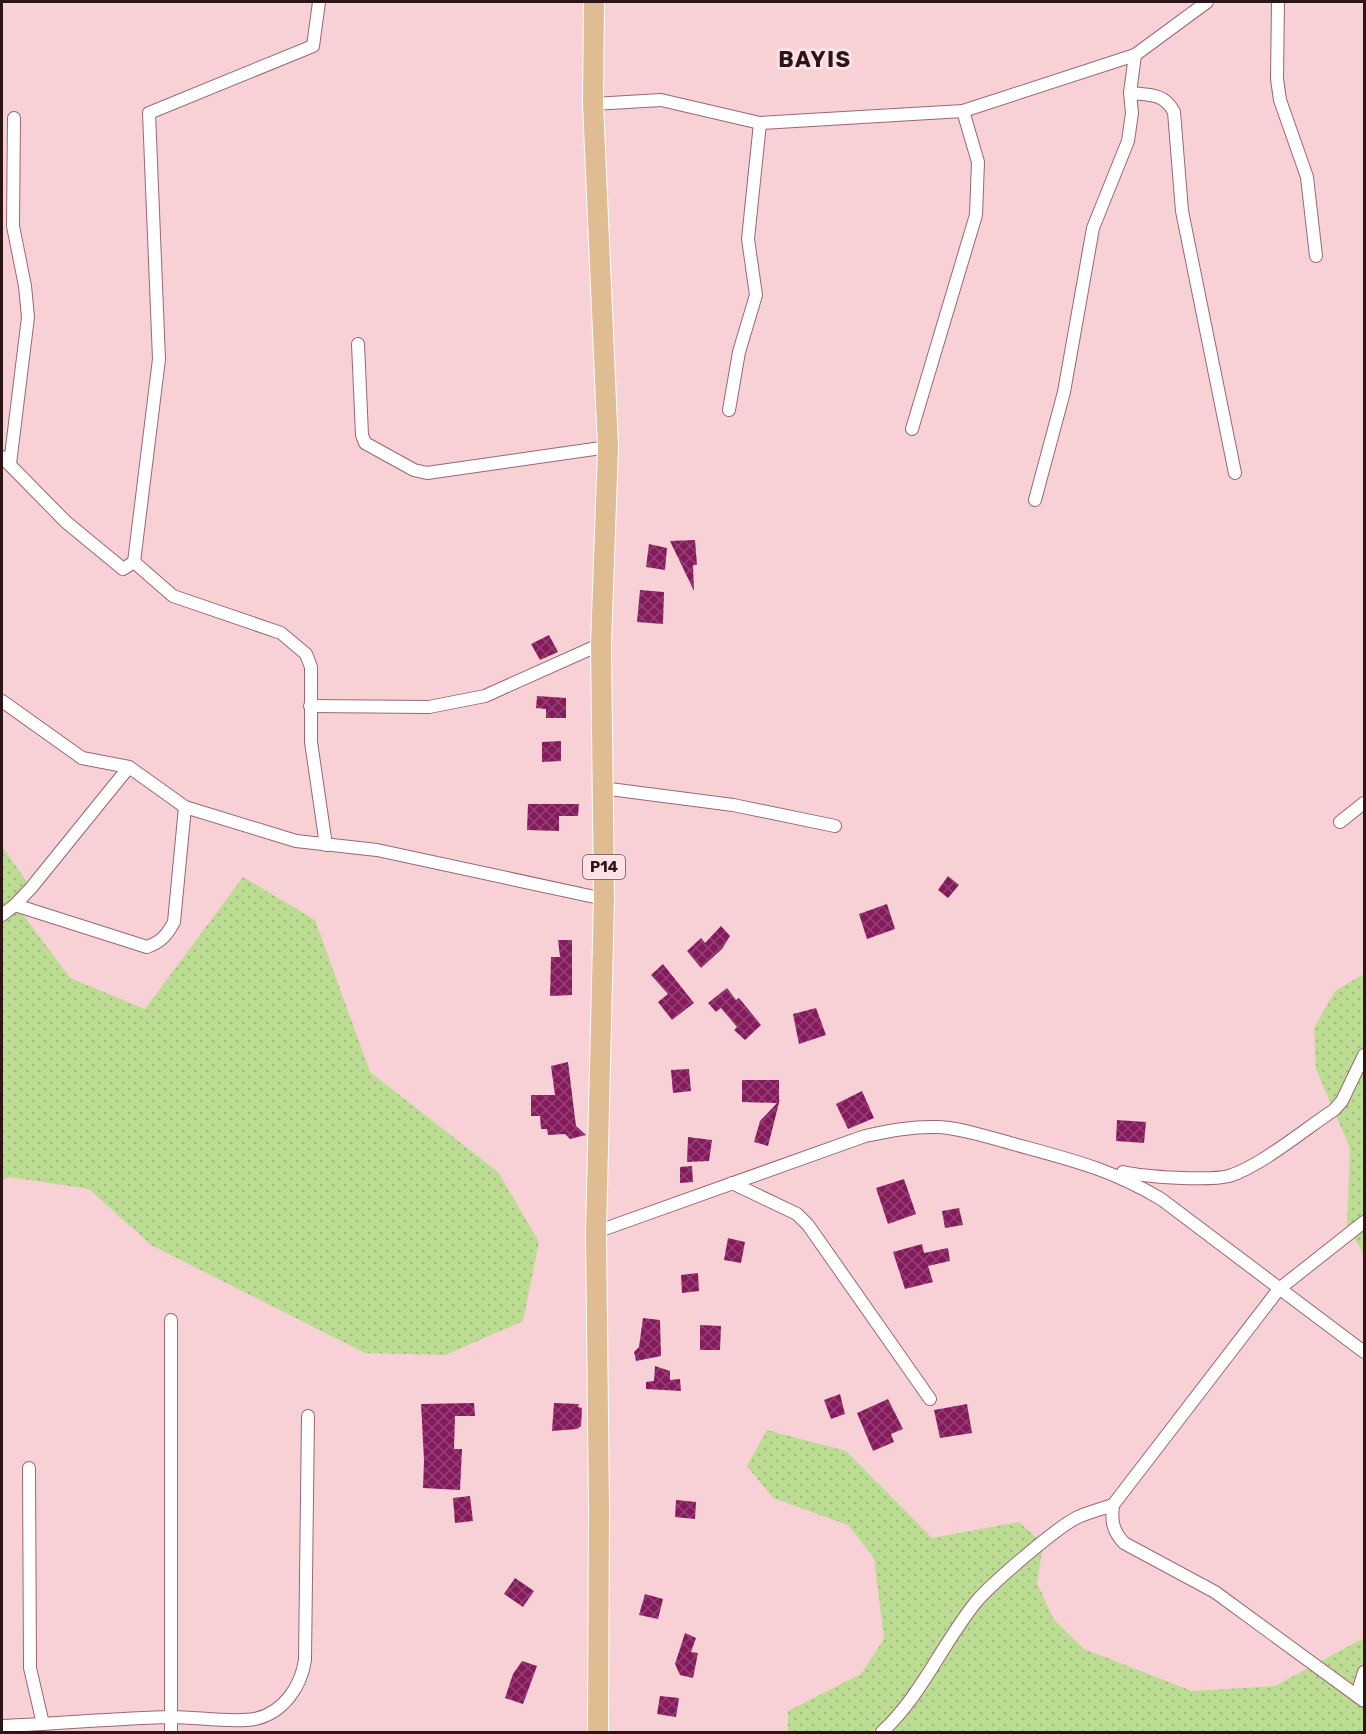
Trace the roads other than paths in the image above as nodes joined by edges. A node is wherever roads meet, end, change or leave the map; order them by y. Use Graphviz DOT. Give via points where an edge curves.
graph roads {
  1 [pos="318,2"];
  2 [pos="594,2"];
  3 [pos="1206,2"];
  4 [pos="1278,2"];
  5 [pos="1135,56"];
  6 [pos="1130,93"];
  7 [pos="593,104"];
  8 [pos="963,111"];
  9 [pos="14,118"];
  10 [pos="760,123"];
  11 [pos="1316,256"];
  12 [pos="358,344"];
  13 [pos="729,410"];
  14 [pos="912,429"];
  15 [pos="608,447"];
  16 [pos="6,461"];
  17 [pos="1235,473"];
  18 [pos="1035,500"];
  19 [pos="134,562"];
  20 [pos="600,644"];
  21 [pos="2,701"];
  22 [pos="310,706"];
  23 [pos="129,767"];
  24 [pos="602,788"];
  25 [pos="1365,803"];
  26 [pos="185,807"];
  27 [pos="1340,822"];
  28 [pos="835,826"];
  29 [pos="326,844"];
  30 [pos="604,899"];
  31 [pos="15,905"];
  32 [pos="2,915"];
  33 [pos="1365,1055"];
  34 [pos="1102,1168"];
  35 [pos="732,1183"];
  36 [pos="1365,1222"];
  37 [pos="596,1232"];
  38 [pos="1279,1290"];
  39 [pos="171,1320"];
  40 [pos="1365,1352"];
  41 [pos="930,1399"];
  42 [pos="308,1416"];
  43 [pos="29,1468"];
  44 [pos="1113,1505"];
  45 [pos="1365,1672"];
  46 [pos="1361,1698"];
  47 [pos="171,1717"];
  48 [pos="255,1719"];
  49 [pos="42,1724"];
  50 [pos="2,1726"];
  51 [pos="76,1728"];
  52 [pos="171,1732"];
  53 [pos="255,1732"];
  54 [pos="598,1732"];
  55 [pos="882,1732"];
  1 -- 19 [label="street" via="313,46 149,113 159,359"];
  2 -- 7 [label="main road, P14"];
  3 -- 5 [label="street"];
  4 -- 11 [label="street" via="1280,100 1307,177"];
  5 -- 6 [label="street"];
  5 -- 8 [label="street"];
  6 -- 17 [label="street" via="1161,96 1174,112 1182,211"];
  6 -- 18 [label="street" via="1128,141 1093,228 1064,392"];
  7 -- 10 [label="street" via="661,100"];
  7 -- 15 [label="main road, P14"];
  8 -- 10 [label="street"];
  8 -- 14 [label="street" via="978,162 976,215"];
  9 -- 16 [label="street" via="13,226 28,317"];
  10 -- 13 [label="street" via="748,239 756,295"];
  12 -- 15 [label="street" via="362,435 372,448 414,470 427,473"];
  15 -- 20 [label="main road, P14"];
  16 -- 19 [label="street" via="100,552 123,569"];
  19 -- 22 [label="street" via="173,596 256,622 282,633 300,647 311,668"];
  20 -- 22 [label="street" via="485,696 429,707"];
  20 -- 24 [label="main road, P14"];
  21 -- 23 [label="street" via="82,758"];
  22 -- 29 [label="street" via="311,742"];
  23 -- 26 [label="street"];
  23 -- 31 [label="street"];
  24 -- 28 [label="street" via="733,805"];
  24 -- 30 [label="main road, P14"];
  25 -- 27 [label="street"];
  26 -- 29 [label="street" via="296,841"];
  26 -- 31 [label="street" via="174,922 157,943 147,947"];
  29 -- 30 [label="street" via="377,850"];
  30 -- 37 [label="main road, P14"];
  31 -- 32 [label="street"];
  33 -- 34 [label="street" via="1335,1110 1245,1169 1213,1178 1148,1177"];
  34 -- 35 [label="street" via="974,1133 909,1127 865,1136"];
  34 -- 38 [label="street" via="1161,1199"];
  35 -- 37 [label="street"];
  35 -- 41 [label="street" via="797,1214 808,1225"];
  36 -- 38 [label="street"];
  37 -- 54 [label="main road, P14"];
  38 -- 40 [label="street"];
  38 -- 44 [label="street"];
  39 -- 47 [label="street"];
  42 -- 48 [label="street" via="303,1674 288,1699"];
  43 -- 49 [label="street" via="30,1668"];
  44 -- 46 [label="street" via="1114,1532 1124,1543 1215,1592"];
  44 -- 55 [label="street" via="1063,1527 988,1590 975,1603 917,1693"];
  45 -- 46 [label="street"];
  47 -- 48 [label="street"];
  47 -- 51 [label="street"];
  47 -- 52 [label="street"];
  48 -- 53 [label="street"];
  49 -- 50 [label="street"];
  49 -- 51 [label="street"];
}
